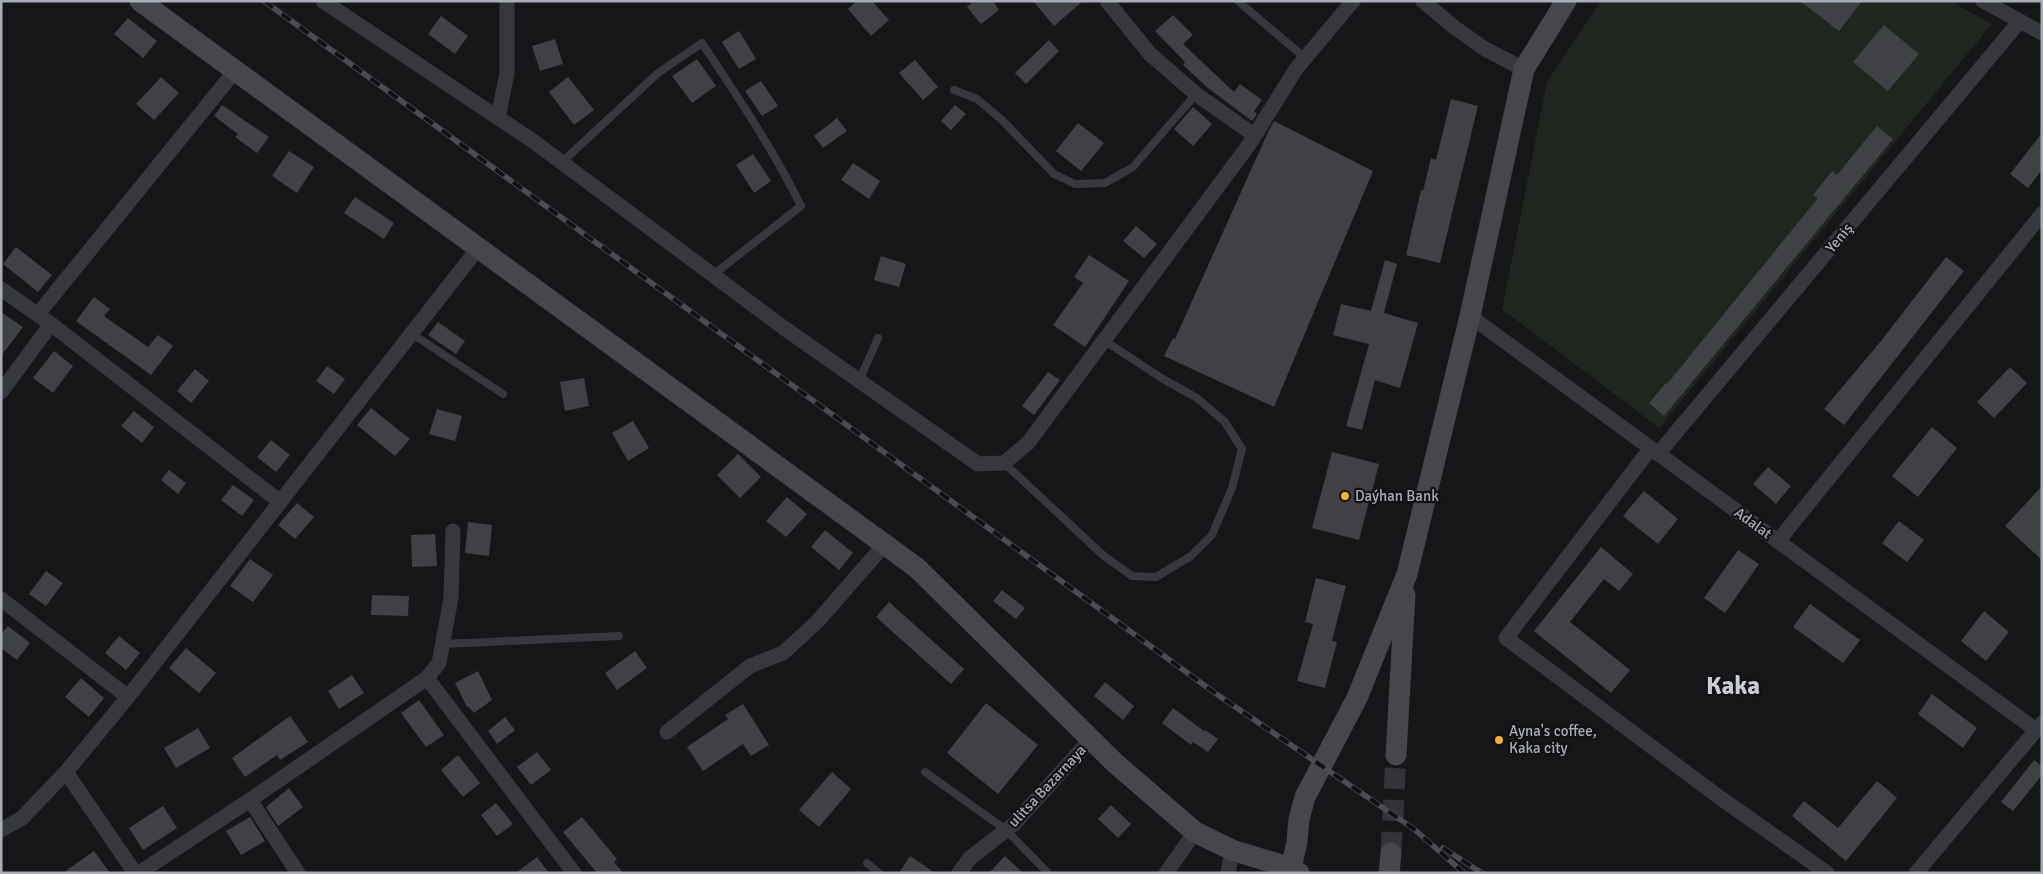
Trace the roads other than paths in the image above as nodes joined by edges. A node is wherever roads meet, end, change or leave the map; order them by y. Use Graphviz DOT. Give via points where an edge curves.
graph roads {
  1 [pos="140,1"];
  2 [pos="323,1"];
  3 [pos="507,1"];
  4 [pos="1106,1"];
  5 [pos="1238,1"];
  6 [pos="1353,1"];
  7 [pos="1422,1"];
  8 [pos="1566,1"];
  9 [pos="1983,1"];
  10 [pos="2020,21"];
  11 [pos="2042,33"];
  12 [pos="1305,58"];
  13 [pos="1524,69"];
  14 [pos="235,71"];
  15 [pos="954,90"];
  16 [pos="1196,94"];
  17 [pos="498,118"];
  18 [pos="1254,135"];
  19 [pos="562,162"];
  20 [pos="2042,214"];
  21 [pos="479,247"];
  22 [pos="713,275"];
  23 [pos="1,289"];
  24 [pos="38,314"];
  25 [pos="1470,316"];
  26 [pos="51,324"];
  27 [pos="411,333"];
  28 [pos="878,338"];
  29 [pos="1106,341"];
  30 [pos="859,381"];
  31 [pos="1,392"];
  32 [pos="503,394"];
  33 [pos="1654,451"];
  34 [pos="1004,463"];
  35 [pos="279,501"];
  36 [pos="453,531"];
  37 [pos="1778,541"];
  38 [pos="885,544"];
  39 [pos="1407,574"];
  40 [pos="1,599"];
  41 [pos="619,636"];
  42 [pos="443,644"];
  43 [pos="427,678"];
  44 [pos="128,697"];
  45 [pos="2039,727"];
  46 [pos="667,732"];
  47 [pos="1091,739"];
  48 [pos="1396,755"];
  49 [pos="66,772"];
  50 [pos="925,772"];
  51 [pos="250,800"];
  52 [pos="1,830"];
  53 [pos="1006,830"];
  54 [pos="1195,832"];
  55 [pos="1232,850"];
  56 [pos="867,863"];
  57 [pos="1295,870"];
  58 [pos="135,873"];
  59 [pos="139,873"];
  60 [pos="298,873"];
  61 [pos="574,873"];
  62 [pos="879,873"];
  63 [pos="959,873"];
  64 [pos="1048,873"];
  65 [pos="1166,873"];
  66 [pos="1228,873"];
  67 [pos="1827,873"];
  68 [pos="1916,873"];
  1 -- 14 [label="street"];
  2 -- 17 [label="street"];
  3 -- 17 [label="street" via="507,73"];
  4 -- 16 [label="street" via="1150,54"];
  5 -- 12 [label="lane"];
  6 -- 12 [label="street"];
  7 -- 13 [label="street" via="1485,49"];
  8 -- 13 [label="street"];
  9 -- 10 [label="street"];
  10 -- 11 [label="street"];
  10 -- 33 [label="street, Yeniş"];
  12 -- 18 [label="street"];
  13 -- 25 [label="street"];
  14 -- 21 [label="street"];
  14 -- 24 [label="street"];
  15 -- 16 [label="lane" via="977,99 1054,174 1075,184 1105,183 1132,167"];
  16 -- 18 [label="street"];
  17 -- 19 [label="street"];
  18 -- 29 [label="street"];
  19 -- 22 [label="street"];
  19 -- 22 [label="lane" via="658,73 702,43 749,114 801,206"];
  20 -- 37 [label="street"];
  21 -- 27 [label="street"];
  21 -- 38 [label="street"];
  22 -- 30 [label="street"];
  23 -- 24 [label="street"];
  24 -- 26 [label="street"];
  25 -- 33 [label="street, Adalat"];
  25 -- 39 [label="street"];
  26 -- 31 [label="street"];
  26 -- 35 [label="street"];
  27 -- 32 [label="lane"];
  27 -- 35 [label="street"];
  28 -- 30 [label="lane"];
  29 -- 34 [label="street" via="1028,444"];
  29 -- 34 [label="lane" via="1197,398 1225,422 1242,449 1232,488 1212,535 1191,556 1156,577 1132,576 1104,556"];
  30 -- 34 [label="street" via="978,464"];
  33 -- 37 [label="street, Adalat"];
  33 -- 67 [label="street, Yeniş" via="1506,638"];
  35 -- 44 [label="street"];
  36 -- 42 [label="street" via="452,598"];
  37 -- 45 [label="street, Adalat"];
  38 -- 46 [label="street" via="817,622 783,653 750,666"];
  38 -- 47 [label="street" via="917,568"];
  39 -- 48 [label="street"];
  39 -- 57 [label="street" via="1357,698 1305,797 1299,819"];
  40 -- 44 [label="street"];
  41 -- 42 [label="lane"];
  42 -- 43 [label="street" via="439,663"];
  43 -- 51 [label="street"];
  43 -- 61 [label="street"];
  44 -- 49 [label="street"];
  45 -- 68 [label="street"];
  47 -- 53 [label="street, ulitsa Bazarnaya"];
  47 -- 54 [label="street" via="1114,763"];
  49 -- 52 [label="street" via="22,818"];
  49 -- 58 [label="street"];
  50 -- 53 [label="lane"];
  51 -- 59 [label="street"];
  51 -- 60 [label="street"];
  53 -- 63 [label="street, ulitsa Bazarnaya" via="970,858"];
  53 -- 64 [label="lane"];
  54 -- 55 [label="street"];
  54 -- 65 [label="street"];
  55 -- 57 [label="street"];
  55 -- 66 [label="street"];
  56 -- 62 [label="lane"];
}
